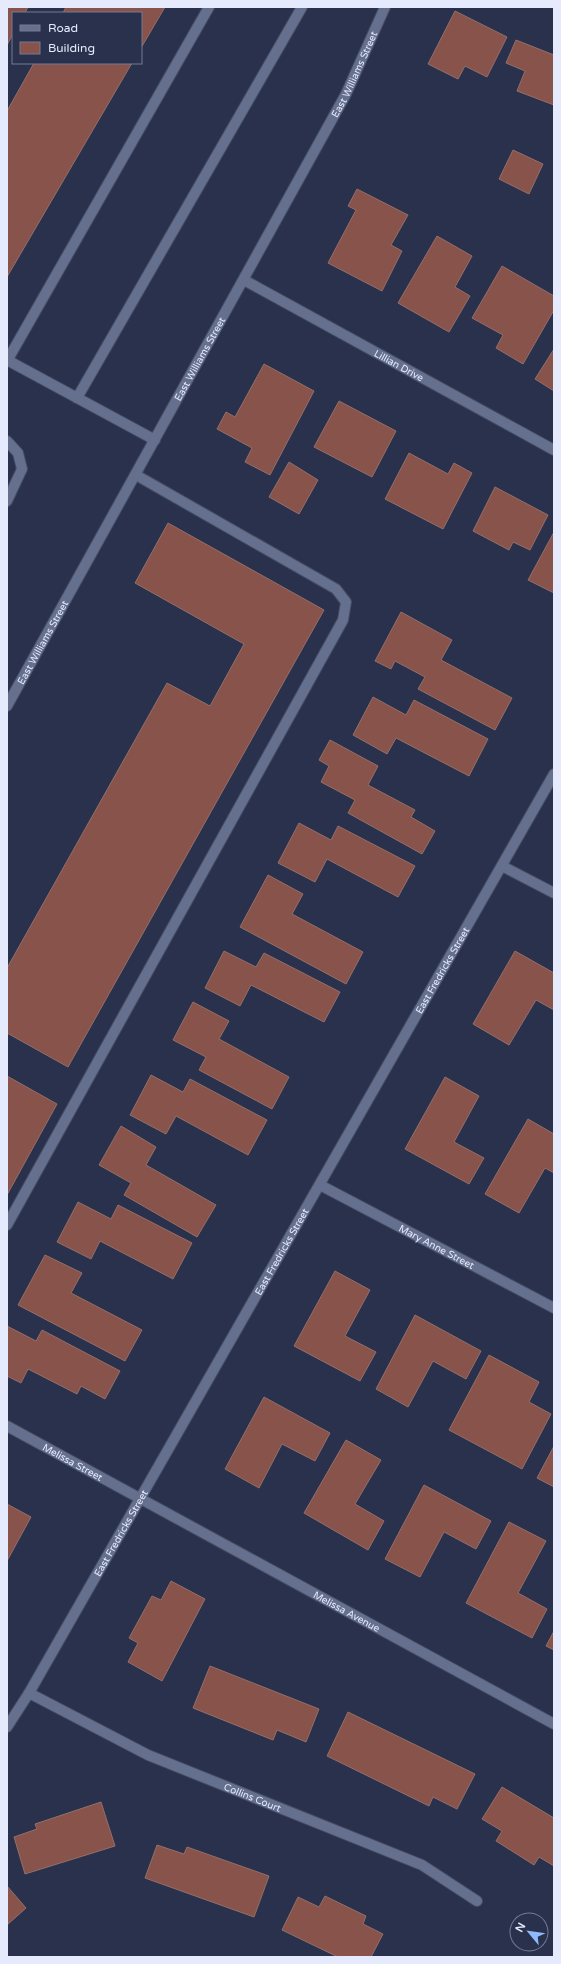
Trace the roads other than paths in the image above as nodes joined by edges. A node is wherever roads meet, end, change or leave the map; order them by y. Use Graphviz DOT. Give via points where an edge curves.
graph roads {
  1 [pos="209,7"];
  2 [pos="302,7"];
  3 [pos="385,7"];
  4 [pos="244,280"];
  5 [pos="7,360"];
  6 [pos="77,398"];
  7 [pos="155,440"];
  8 [pos="7,441"];
  9 [pos="554,450"];
  10 [pos="136,475"];
  11 [pos="7,501"];
  12 [pos="7,706"];
  13 [pos="554,774"];
  14 [pos="502,866"];
  15 [pos="554,893"];
  16 [pos="320,1185"];
  17 [pos="7,1225"];
  18 [pos="554,1308"];
  19 [pos="7,1426"];
  20 [pos="139,1499"];
  21 [pos="28,1693"];
  22 [pos="554,1724"];
  23 [pos="7,1726"];
  24 [pos="477,1901"];
  1 -- 5 [label="street"];
  2 -- 6 [label="street"];
  3 -- 4 [label="street, East Williams Street" via="346,94"];
  4 -- 7 [label="street, East Williams Street"];
  4 -- 9 [label="street, Lillian Drive"];
  5 -- 6 [label="street"];
  6 -- 7 [label="street"];
  7 -- 10 [label="street, East Williams Street"];
  8 -- 11 [label="street" via="18,453 22,469"];
  10 -- 12 [label="street, East Williams Street"];
  10 -- 17 [label="street" via="336,588 346,602 343,620"];
  13 -- 14 [label="street, East Fredricks Street"];
  14 -- 15 [label="street"];
  14 -- 16 [label="street, East Fredricks Street"];
  16 -- 18 [label="street, Mary Anne Street"];
  16 -- 20 [label="street, East Fredricks Street"];
  19 -- 20 [label="street, Melissa Street"];
  20 -- 21 [label="street, East Fredricks Street"];
  20 -- 22 [label="street, Melissa Avenue"];
  21 -- 23 [label="street, East Fredricks Street"];
  21 -- 24 [label="street, Collins Court" via="148,1755 422,1865"];
}
